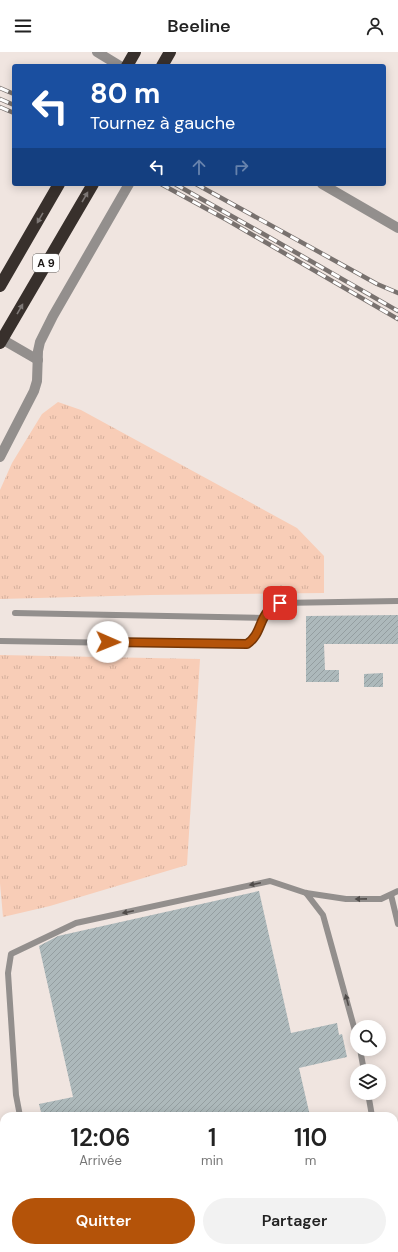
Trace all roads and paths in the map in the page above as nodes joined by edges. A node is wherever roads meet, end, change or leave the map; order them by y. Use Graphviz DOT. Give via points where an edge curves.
graph roads {
  1 [pos="96,52"];
  2 [pos="135,52"];
  3 [pos="170,52"];
  4 [pos="117,64"];
  5 [pos="128,64"];
  6 [pos="163,64"];
  7 [pos="58,186"];
  8 [pos="92,186"];
  9 [pos="128,186"];
  10 [pos="325,186"];
  11 [pos="398,228"];
  12 [pos="0,286"];
  13 [pos="0,338"];
  14 [pos="0,343"];
  15 [pos="38,360"];
  16 [pos="0,457"];
  17 [pos="398,601"];
  18 [pos="15,613"];
  19 [pos="264,618"];
  20 [pos="0,641"];
  21 [pos="398,891"];
  22 [pos="306,893"];
  23 [pos="391,895"];
  24 [pos="398,924"];
  25 [pos="352,1020"];
  26 [pos="369,1100"];
  27 [pos="19,1112"];
  28 [pos="371,1112"];
  1 -- 4 [label="street"];
  2 -- 5 [label="highway"];
  3 -- 6 [label="highway"];
  7 -- 12 [label="highway, A 9, one-way"];
  14 -- 8 [label="highway, A 9, one-way, bridge"];
  9 -- 15 [label="street" via="53,316 40,342"];
  10 -- 11 [label="street"];
  13 -- 15 [label="street"];
  15 -- 16 [label="street" via="34,390"];
  17 -- 19 [label="lane" via="280,603 272,606"];
  18 -- 19 [label="lane"];
  19 -- 20 [label="lane" via="252,642 247,644"];
  21 -- 23 [label="lane"];
  23 -- 22 [label="lane, one-way" via="381,899 346,899"];
  25 -- 22 [label="lane, one-way" via="323,915"];
  22 -- 27 [label="lane, one-way" via="270,881 76,924 10,954 8,973"];
  23 -- 24 [label="lane"];
  26 -- 28 [label="lane"];
}
